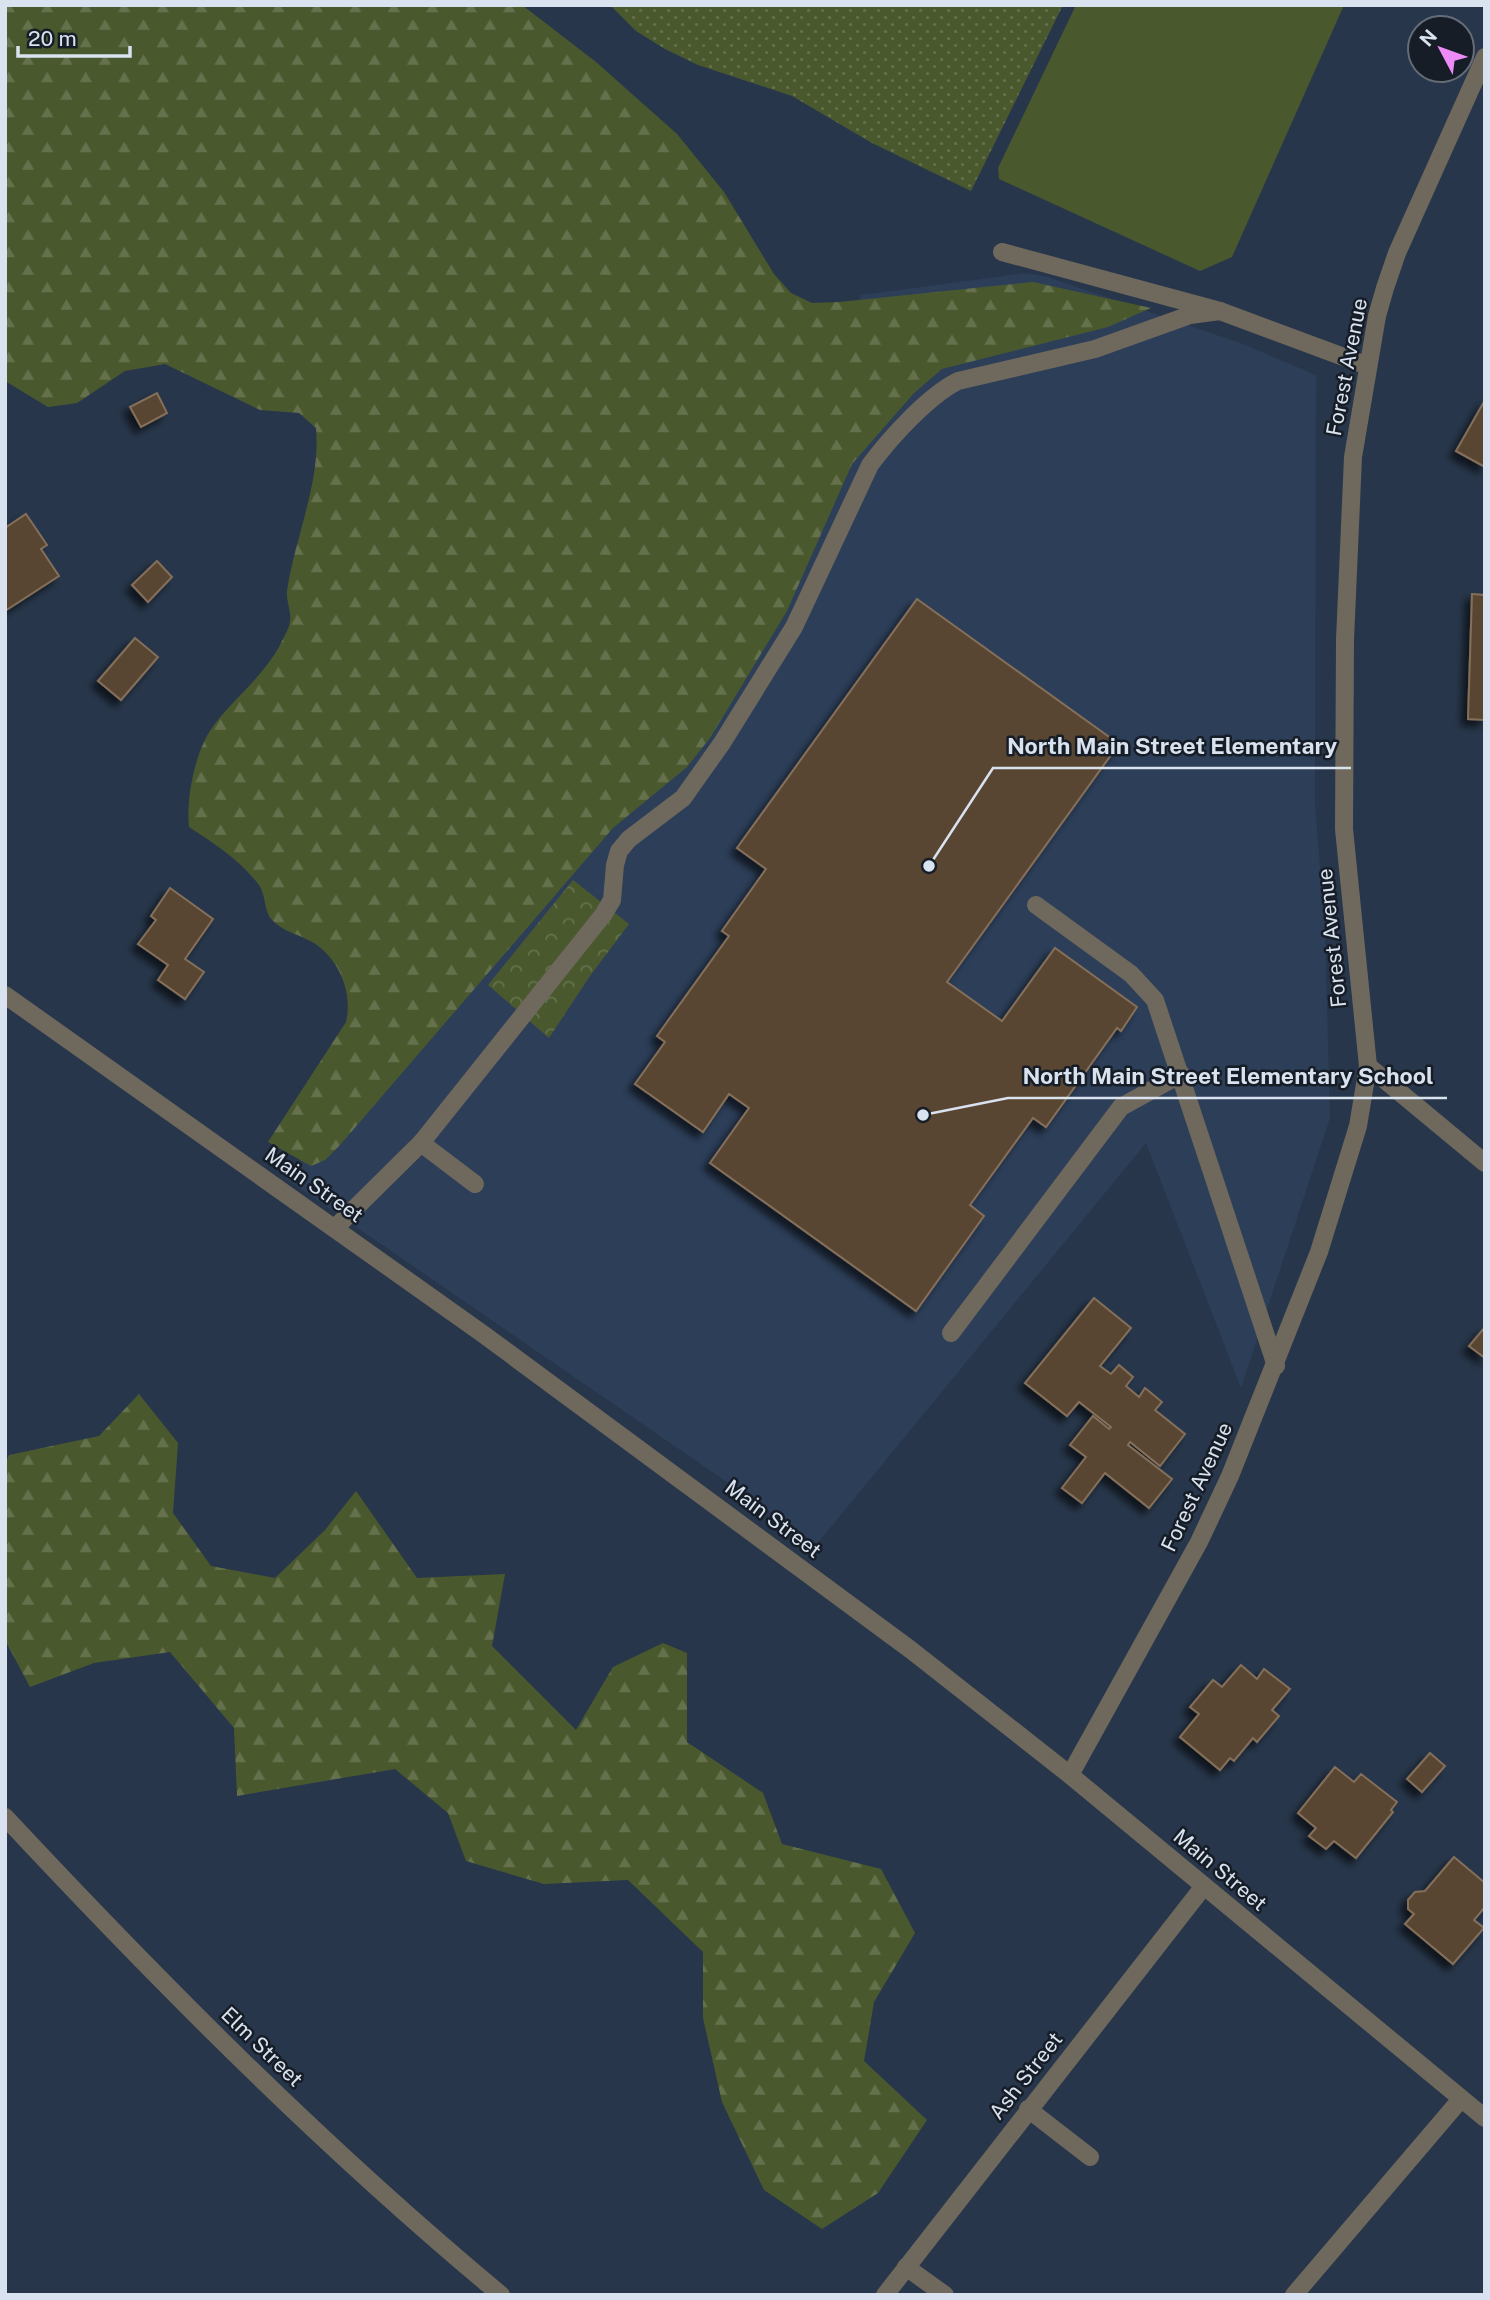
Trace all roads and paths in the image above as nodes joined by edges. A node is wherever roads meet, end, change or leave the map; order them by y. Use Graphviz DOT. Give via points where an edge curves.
graph roads {
  1 [pos="1485,57"];
  2 [pos="1002,252"];
  3 [pos="1220,312"];
  4 [pos="1368,366"];
  5 [pos="1036,905"];
  6 [pos="5,995"];
  7 [pos="1368,1066"];
  8 [pos="1181,1074"];
  9 [pos="421,1143"];
  10 [pos="1485,1163"];
  11 [pos="475,1184"];
  12 [pos="335,1228"];
  13 [pos="951,1334"];
  14 [pos="1276,1366"];
  15 [pos="1070,1775"];
  16 [pos="5,1817"];
  17 [pos="1204,1886"];
  18 [pos="1461,2099"];
  19 [pos="1028,2109"];
  20 [pos="1485,2118"];
  21 [pos="1090,2157"];
  22 [pos="906,2267"];
  23 [pos="501,2295"];
  24 [pos="885,2295"];
  25 [pos="945,2295"];
  26 [pos="1294,2295"];
  1 -- 4 [label="street, Forest Avenue" via="1397,253 1377,316"];
  2 -- 3 [label="street"];
  3 -- 4 [label="street"];
  3 -- 9 [label="street" via="1190,315 1096,349 958,381 943,389 885,447 864,477 794,627 710,761 671,810 623,846 615,865 610,906"];
  4 -- 7 [label="street, Forest Avenue" via="1353,467 1344,801"];
  5 -- 8 [label="street" via="1146,988 1155,1000"];
  6 -- 12 [label="street, Main Street"];
  7 -- 10 [label="street"];
  7 -- 14 [label="street, Forest Avenue" via="1358,1126 1319,1252"];
  8 -- 13 [label="street" via="1121,1107"];
  8 -- 14 [label="street"];
  9 -- 11 [label="street"];
  9 -- 12 [label="street"];
  12 -- 15 [label="street, Main Street" via="755,1534"];
  14 -- 15 [label="street, Forest Avenue" via="1205,1529"];
  15 -- 17 [label="street, Main Street"];
  16 -- 23 [label="street, Elm Street" via="261,2079 424,2231"];
  17 -- 18 [label="street, Main Street"];
  17 -- 19 [label="street, Ash Street"];
  18 -- 20 [label="street, Main Street"];
  18 -- 26 [label="street"];
  19 -- 21 [label="street"];
  19 -- 22 [label="street, Ash Street"];
  22 -- 24 [label="street, Ash Street"];
  22 -- 25 [label="street"];
}
